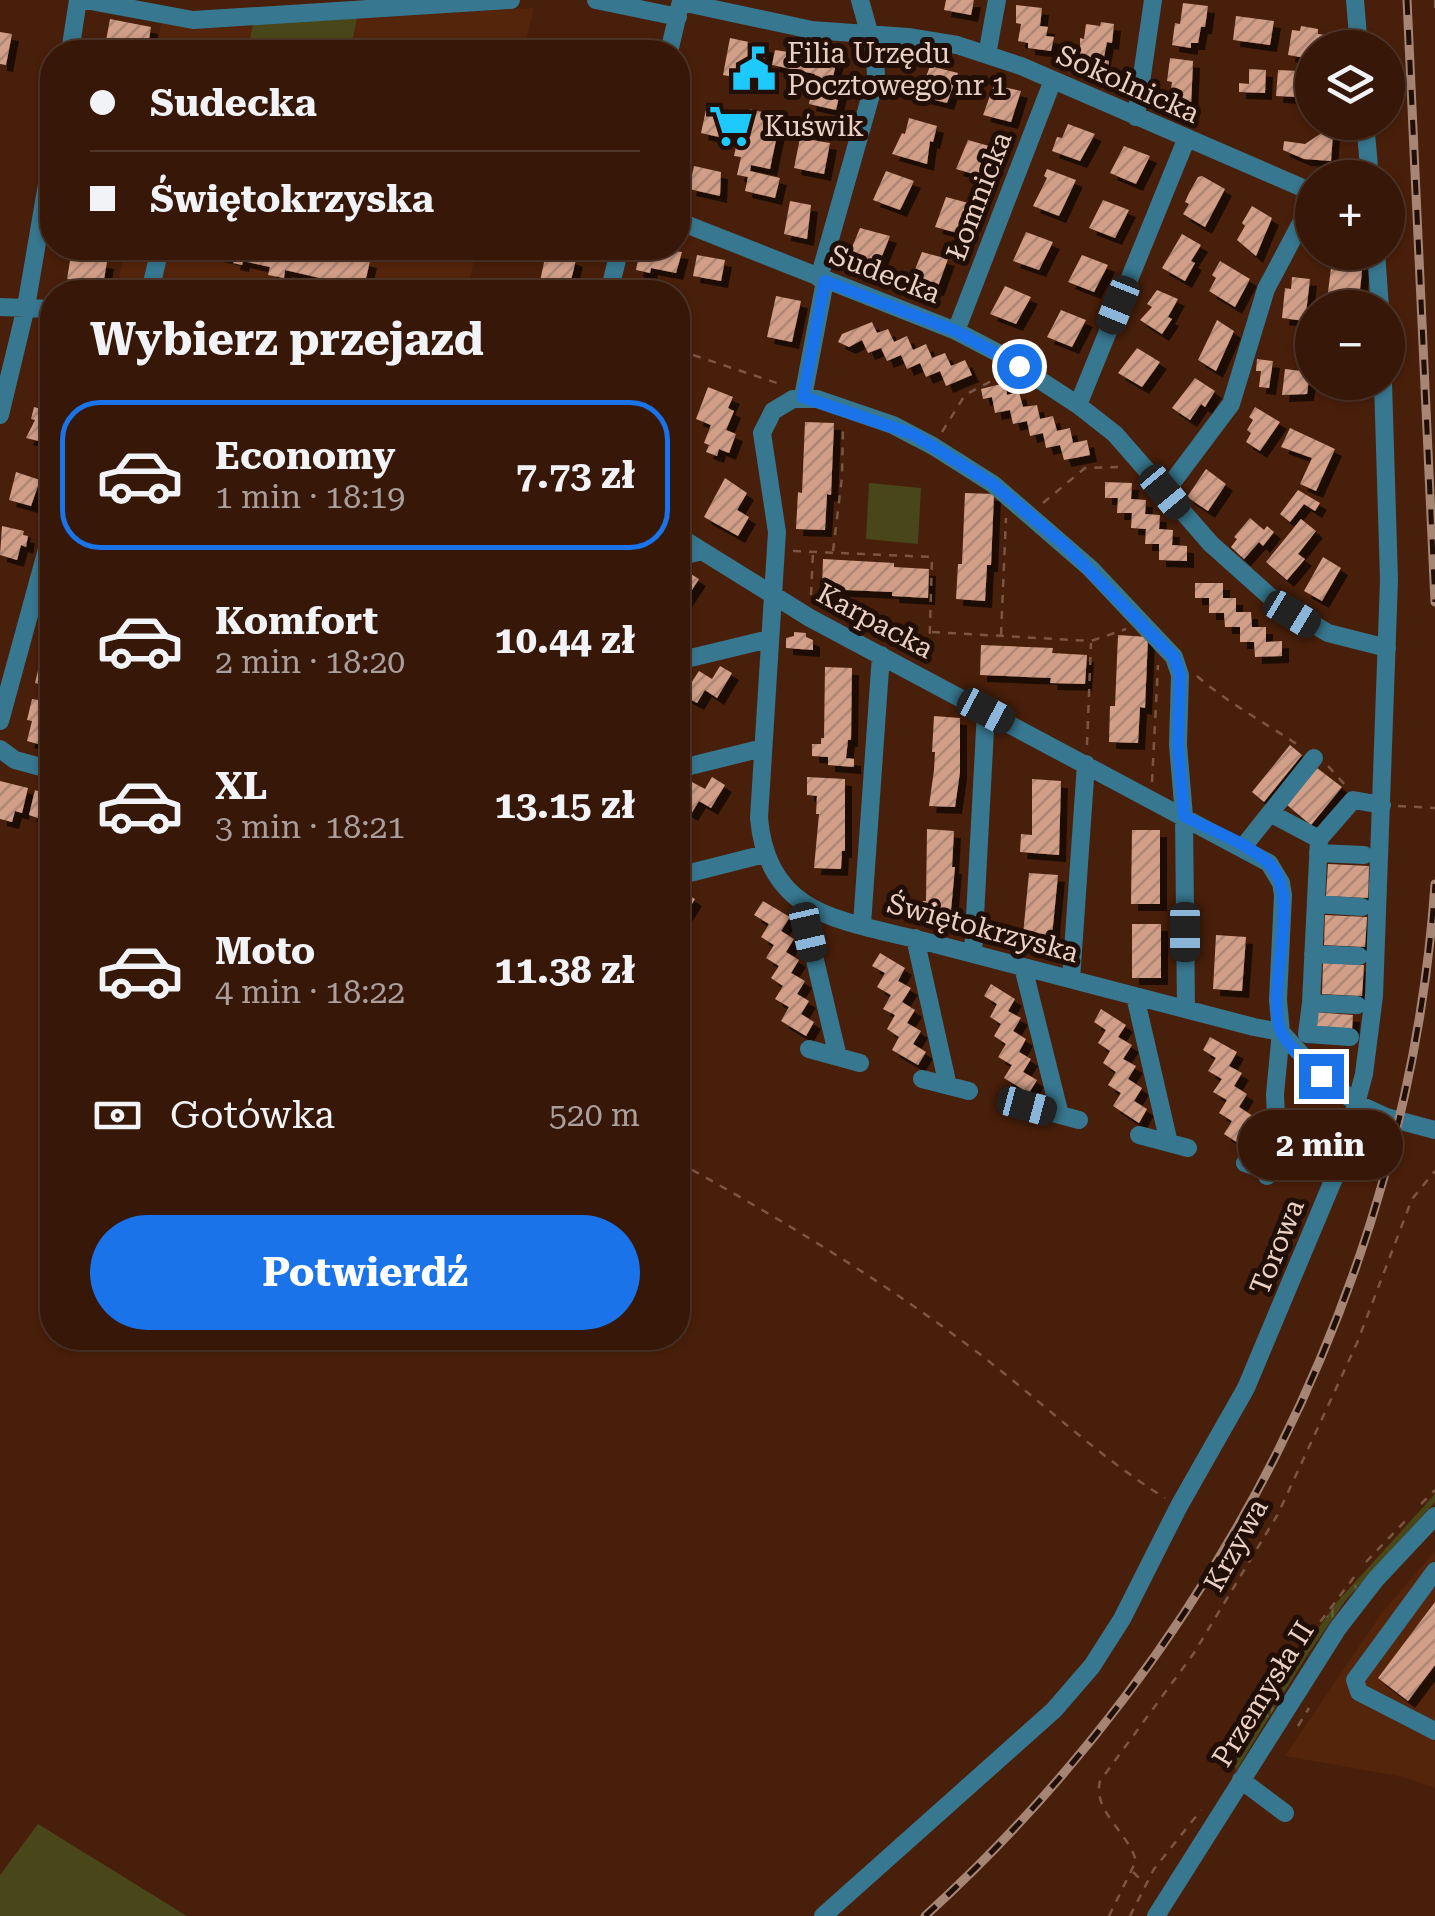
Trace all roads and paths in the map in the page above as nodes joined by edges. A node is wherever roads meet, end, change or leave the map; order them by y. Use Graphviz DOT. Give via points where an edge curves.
graph roads {
  1 [pos="82,0"];
  2 [pos="511,0"];
  3 [pos="596,0"];
  4 [pos="860,0"];
  5 [pos="997,0"];
  6 [pos="1153,0"];
  7 [pos="1353,0"];
  8 [pos="1435,0"];
  9 [pos="357,5"];
  10 [pos="680,6"];
  11 [pos="1435,14"];
  12 [pos="1357,30"];
  13 [pos="870,35"];
  14 [pos="73,40"];
  15 [pos="672,40"];
  16 [pos="987,55"];
  17 [pos="1053,80"];
  18 [pos="1136,117"];
  19 [pos="1186,140"];
  20 [pos="1295,185"];
  21 [pos="40,225"];
  22 [pos="690,226"];
  23 [pos="1295,233"];
  24 [pos="822,280"];
  25 [pos="0,307"];
  26 [pos="26,307"];
  27 [pos="40,309"];
  28 [pos="956,331"];
  29 [pos="690,354"];
  30 [pos="1019,366"];
  31 [pos="803,394"];
  32 [pos="1385,400"];
  33 [pos="1078,405"];
  34 [pos="844,408"];
  35 [pos="0,414"];
  36 [pos="934,446"];
  37 [pos="1144,466"];
  38 [pos="1165,492"];
  39 [pos="1007,494"];
  40 [pos="1031,514"];
  41 [pos="690,544"];
  42 [pos="776,550"];
  43 [pos="702,551"];
  44 [pos="813,552"];
  45 [pos="833,552"];
  46 [pos="690,554"];
  47 [pos="40,575"];
  48 [pos="774,597"];
  49 [pos="810,618"];
  50 [pos="1146,627"];
  51 [pos="930,632"];
  52 [pos="1000,636"];
  53 [pos="769,639"];
  54 [pos="1091,641"];
  55 [pos="1388,648"];
  56 [pos="881,655"];
  57 [pos="690,659"];
  58 [pos="1178,663"];
  59 [pos="929,681"];
  60 [pos="986,711"];
  61 [pos="0,722"];
  62 [pos="763,748"];
  63 [pos="0,749"];
  64 [pos="1314,758"];
  65 [pos="1086,764"];
  66 [pos="690,766"];
  67 [pos="40,767"];
  68 [pos="1151,798"];
  69 [pos="1353,800"];
  70 [pos="1382,805"];
  71 [pos="1435,808"];
  72 [pos="1270,812"];
  73 [pos="1184,816"];
  74 [pos="1319,846"];
  75 [pos="1243,847"];
  76 [pos="765,854"];
  77 [pos="1364,855"];
  78 [pos="690,873"];
  79 [pos="801,901"];
  80 [pos="1316,904"];
  81 [pos="1362,906"];
  82 [pos="862,924"];
  83 [pos="914,938"];
  84 [pos="973,954"];
  85 [pos="1313,954"];
  86 [pos="1359,956"];
  87 [pos="1023,967"];
  88 [pos="1071,980"];
  89 [pos="1135,996"];
  90 [pos="1310,1003"];
  91 [pos="1356,1005"];
  92 [pos="1186,1010"];
  93 [pos="1281,1032"];
  94 [pos="1350,1037"];
  95 [pos="809,1049"];
  96 [pos="838,1057"];
  97 [pos="860,1063"];
  98 [pos="922,1079"];
  99 [pos="948,1086"];
  100 [pos="970,1091"];
  101 [pos="1358,1104"];
  102 [pos="1027,1106"];
  103 [pos="1060,1115"];
  104 [pos="1080,1120"];
  105 [pos="1435,1130"];
  106 [pos="1139,1135"];
  107 [pos="1169,1143"];
  108 [pos="1188,1148"];
  109 [pos="1245,1163"];
  110 [pos="690,1169"];
  111 [pos="1435,1170"];
  112 [pos="1180,1506"];
  113 [pos="1435,1516"];
  114 [pos="1435,1570"];
  115 [pos="1312,1705"];
  116 [pos="1435,1730"];
  117 [pos="1294,1732"];
  118 [pos="1241,1780"];
  119 [pos="1286,1813"];
  120 [pos="1133,1872"];
  121 [pos="1145,1884"];
  122 [pos="824,1916"];
  123 [pos="1109,1916"];
  124 [pos="1156,1916"];
  1 -- 9 [label="street" via="193,20"];
  1 -- 14 [label="street"];
  2 -- 9 [label="street"];
  3 -- 10 [label="street, Sokolnicka"];
  4 -- 13 [label="street"];
  5 -- 16 [label="street"];
  6 -- 18 [label="street"];
  7 -- 12 [label="street"];
  8 -- 11 [label="path"];
  10 -- 13 [label="street, Sokolnicka"];
  10 -- 15 [label="street"];
  13 -- 16 [label="street, Sokolnicka" via="932,40"];
  13 -- 24 [label="street" via="876,77"];
  16 -- 17 [label="street, Sokolnicka"];
  17 -- 18 [label="street, Sokolnicka"];
  17 -- 28 [label="street, Łomnicka"];
  18 -- 19 [label="street, Sokolnicka"];
  19 -- 20 [label="street, Sokolnicka"];
  19 -- 33 [label="street"];
  21 -- 26 [label="street"];
  22 -- 24 [label="street, Sudecka"];
  23 -- 38 [label="street" via="1272,274 1231,404"];
  24 -- 28 [label="street, Sudecka"];
  24 -- 31 [label="street"];
  25 -- 26 [label="street"];
  26 -- 27 [label="street"];
  26 -- 35 [label="street"];
  28 -- 30 [label="street, Sudecka"];
  29 -- 31 [label="path"];
  30 -- 33 [label="street, Sudecka"];
  30 -- 36 [label="path" via="964,395"];
  31 -- 34 [label="street"];
  31 -- 42 [label="street" via="772,412 762,433"];
  32 -- 55 [label="street, Torowa"];
  33 -- 37 [label="street, Sudecka"];
  34 -- 36 [label="street"];
  34 -- 45 [label="path"];
  36 -- 39 [label="street"];
  37 -- 38 [label="street, Sudecka"];
  37 -- 40 [label="path" via="1084,468"];
  38 -- 55 [label="street, Sudecka" via="1211,544 1292,614 1328,633"];
  39 -- 40 [label="street"];
  39 -- 52 [label="path"];
  40 -- 50 [label="street"];
  41 -- 43 [label="street, Karpacka"];
  42 -- 44 [label="path"];
  42 -- 48 [label="street"];
  43 -- 46 [label="street"];
  43 -- 48 [label="street, Karpacka"];
  44 -- 45 [label="path"];
  44 -- 49 [label="path"];
  45 -- 51 [label="path" via="932,557"];
  47 -- 61 [label="street"];
  48 -- 49 [label="street, Karpacka"];
  48 -- 53 [label="street"];
  49 -- 56 [label="street, Karpacka"];
  50 -- 54 [label="path"];
  50 -- 58 [label="street"];
  50 -- 68 [label="path" via="1159,653"];
  51 -- 52 [label="path"];
  51 -- 59 [label="path"];
  52 -- 54 [label="path"];
  53 -- 57 [label="street"];
  53 -- 62 [label="street"];
  54 -- 65 [label="path"];
  55 -- 70 [label="street, Torowa"];
  56 -- 59 [label="street, Karpacka"];
  56 -- 82 [label="street"];
  58 -- 64 [label="path"];
  58 -- 73 [label="street"];
  59 -- 60 [label="street, Karpacka"];
  60 -- 65 [label="street, Karpacka"];
  60 -- 84 [label="street"];
  62 -- 66 [label="street"];
  62 -- 76 [label="street" via="759,818"];
  63 -- 67 [label="street"];
  64 -- 69 [label="path" via="1342,778"];
  64 -- 72 [label="street"];
  65 -- 68 [label="street, Karpacka"];
  65 -- 88 [label="street"];
  68 -- 73 [label="street, Karpacka"];
  69 -- 70 [label="street"];
  69 -- 74 [label="street"];
  70 -- 71 [label="path"];
  70 -- 101 [label="street, Torowa" via="1374,996"];
  72 -- 74 [label="street"];
  72 -- 75 [label="street"];
  73 -- 75 [label="street, Karpacka"];
  73 -- 92 [label="street"];
  74 -- 77 [label="street"];
  74 -- 80 [label="street"];
  75 -- 93 [label="street, Karpacka" via="1269,863 1281,882"];
  76 -- 78 [label="street"];
  76 -- 79 [label="street, Świętokrzyska"];
  79 -- 82 [label="street, Świętokrzyska"];
  79 -- 96 [label="street"];
  80 -- 81 [label="street"];
  80 -- 85 [label="street"];
  82 -- 83 [label="street, Świętokrzyska"];
  83 -- 84 [label="street, Świętokrzyska"];
  83 -- 99 [label="street"];
  84 -- 87 [label="street, Świętokrzyska"];
  85 -- 86 [label="street"];
  85 -- 90 [label="street"];
  87 -- 88 [label="street, Świętokrzyska"];
  87 -- 103 [label="street"];
  88 -- 89 [label="street, Świętokrzyska"];
  89 -- 92 [label="street, Świętokrzyska"];
  89 -- 107 [label="street"];
  90 -- 91 [label="street"];
  90 -- 94 [label="street" via="1307,1034"];
  92 -- 93 [label="street, Świętokrzyska"];
  93 -- 101 [label="street"];
  93 -- 109 [label="street, Karpacka" via="1277,1144 1268,1173"];
  95 -- 96 [label="street"];
  96 -- 97 [label="street"];
  98 -- 99 [label="street"];
  99 -- 100 [label="street"];
  101 -- 105 [label="street"];
  101 -- 112 [label="street, Torowa" via="1331,1189 1256,1368"];
  102 -- 103 [label="street"];
  103 -- 104 [label="street"];
  106 -- 107 [label="street"];
  107 -- 108 [label="street"];
  110 -- 112 [label="path" via="926,1315"];
  111 -- 120 [label="path, Krzywa" via="1402,1220 1357,1343 1278,1514 1202,1642 1100,1781 1100,1802 1134,1851"];
  112 -- 122 [label="street, Torowa" via="1122,1620 1067,1697"];
  113 -- 118 [label="street, Przemysła II" via="1338,1628"];
  114 -- 116 [label="street" via="1355,1680 1359,1692"];
  115 -- 117 [label="path"];
  118 -- 119 [label="street"];
  118 -- 124 [label="street, Przemysła II"];
  120 -- 121 [label="path"];
  120 -- 123 [label="path"];
}
